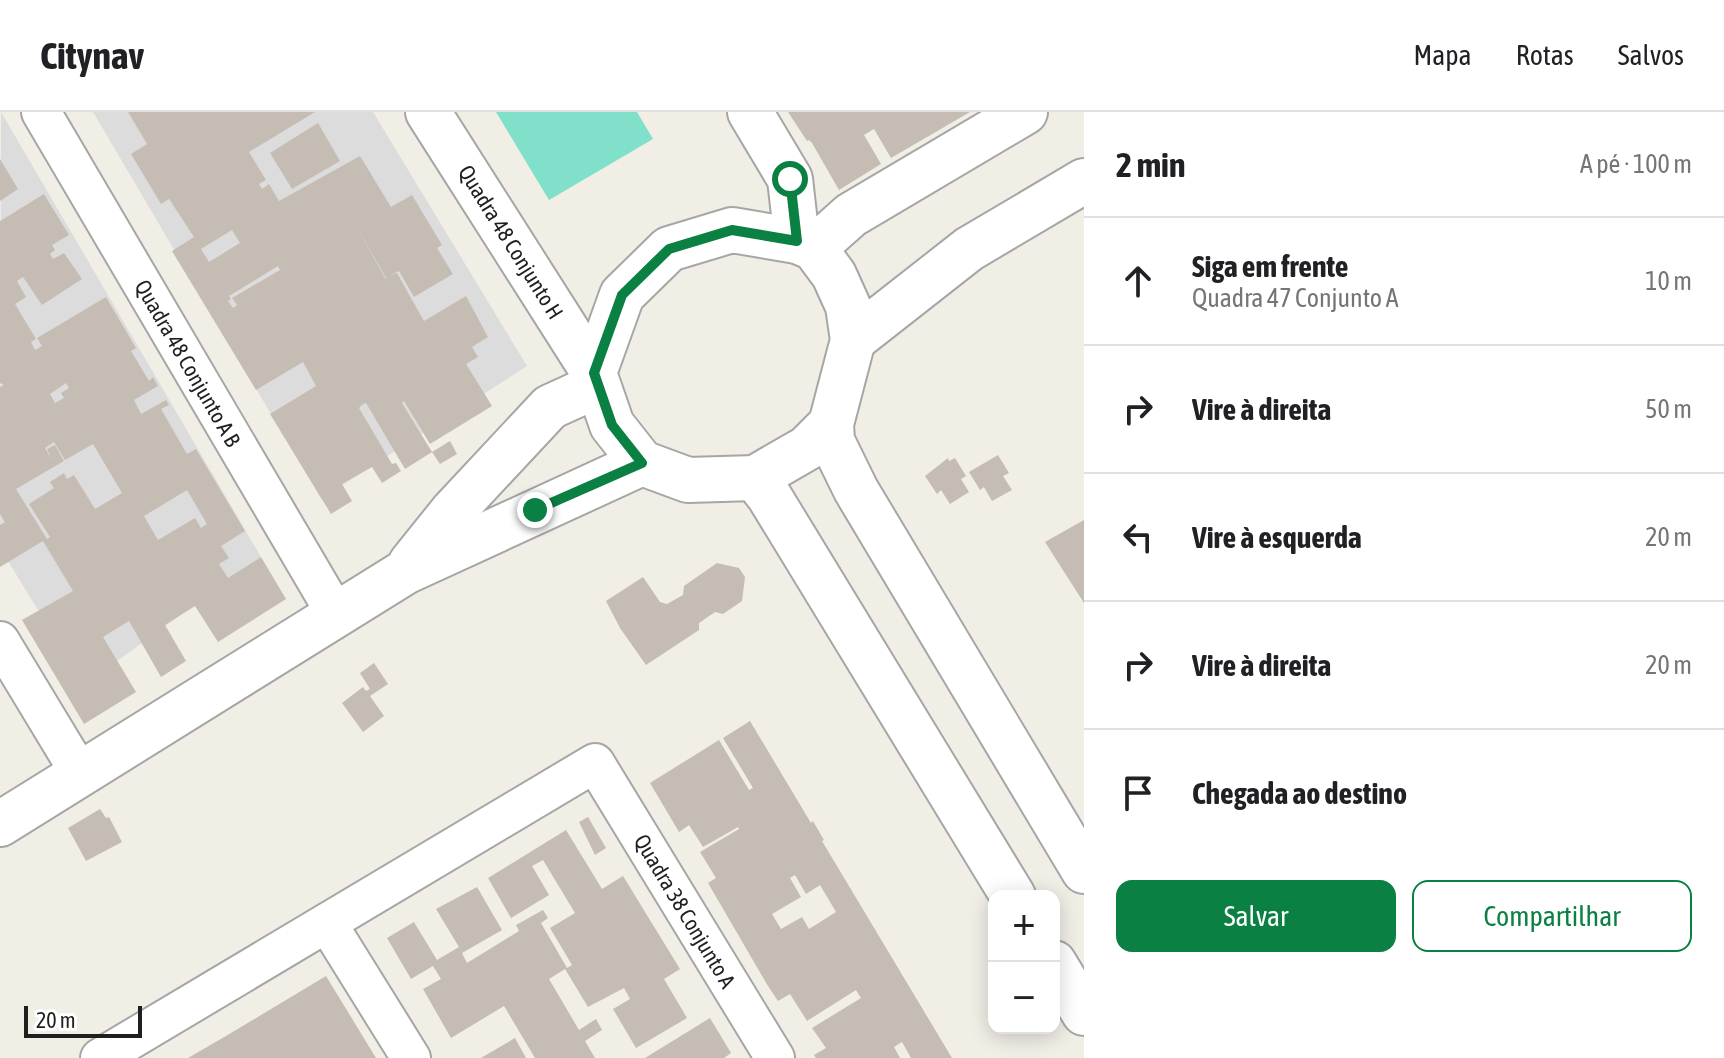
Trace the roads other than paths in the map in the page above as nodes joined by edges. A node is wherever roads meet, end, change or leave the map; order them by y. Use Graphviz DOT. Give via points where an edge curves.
graph roads {
  1 [pos="41,112"];
  2 [pos="428,112"];
  3 [pos="750,112"];
  4 [pos="1025,112"];
  5 [pos="1084,181"];
  6 [pos="805,244"];
  7 [pos="853,340"];
  8 [pos="595,379"];
  9 [pos="831,424"];
  10 [pos="642,463"];
  11 [pos="755,478"];
  12 [pos="405,572"];
  13 [pos="336,614"];
  14 [pos="0,641"];
  15 [pos="81,775"];
  16 [pos="0,824"];
  17 [pos="1084,871"];
  18 [pos="1009,890"];
  19 [pos="327,923"];
  20 [pos="1060,973"];
  21 [pos="1084,1013"];
  22 [pos="100,1058"];
  23 [pos="411,1058"];
  24 [pos="775,1058"];
  1 -- 13 [label="street, Quadra 48 Conjunto A B"];
  2 -- 8 [label="street, Quadra 48 Conjunto H"];
  3 -- 6 [label="street" via="790,179"];
  4 -- 6 [label="street"];
  5 -- 7 [label="street" via="969,249"];
  6 -- 7 [label="street" via="834,275 848,306"];
  6 -- 8 [label="street" via="732,230 669,249 622,295"];
  7 -- 9 [label="street"];
  8 -- 10 [label="street" via="612,425"];
  8 -- 12 [label="street" via="550,407 452,512"];
  9 -- 11 [label="street" via="807,448"];
  9 -- 17 [label="street" via="832,441 856,490"];
  10 -- 11 [label="street" via="688,480"];
  10 -- 12 [label="street"];
  11 -- 18 [label="street"];
  12 -- 13 [label="street"];
  13 -- 15 [label="street"];
  14 -- 15 [label="street"];
  15 -- 16 [label="street"];
  19 -- 22 [label="street"];
  19 -- 23 [label="street"];
  19 -- 24 [label="street, Quadra 38 Conjunto A" via="595,763"];
  20 -- 21 [label="street"];
}
